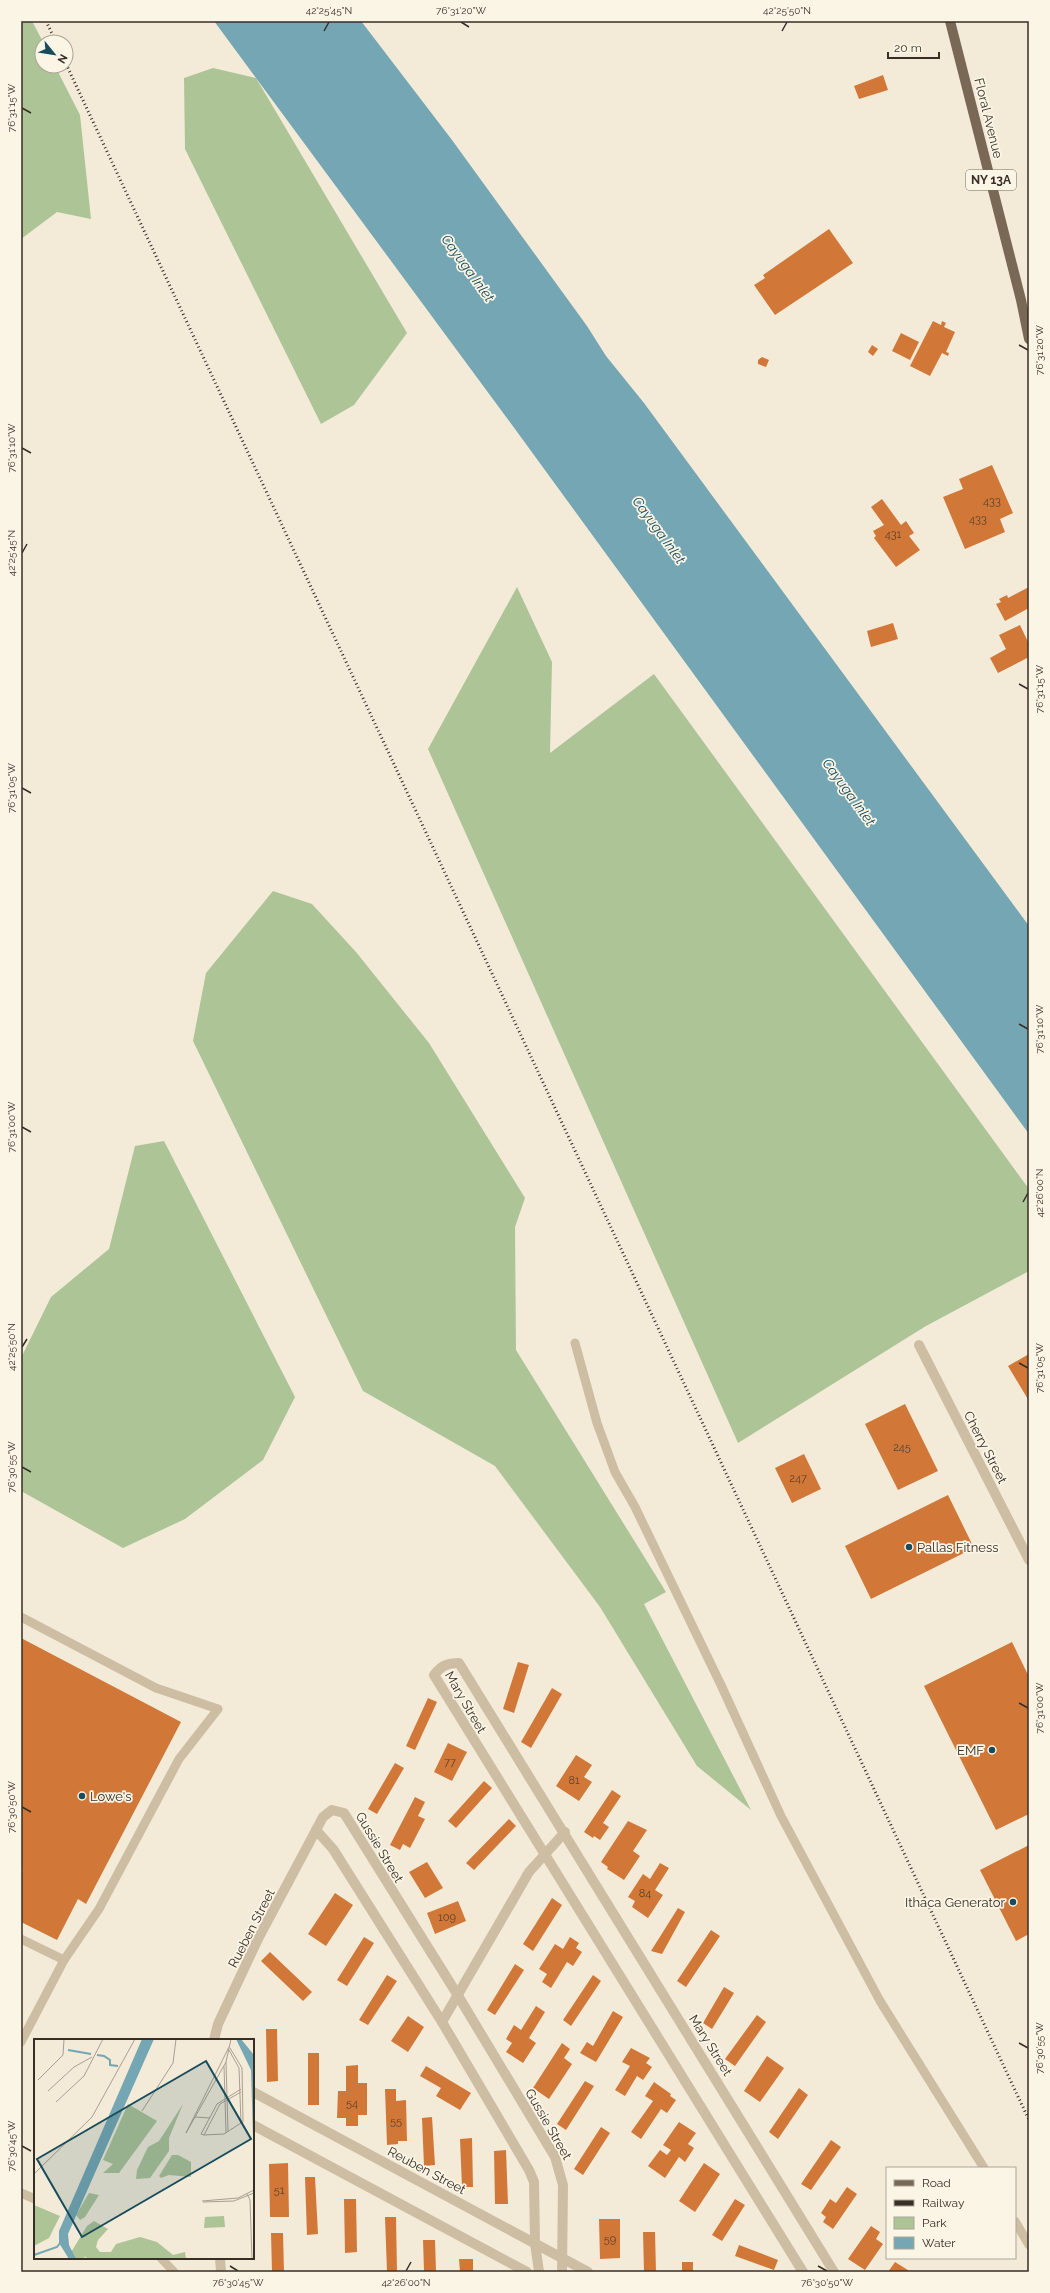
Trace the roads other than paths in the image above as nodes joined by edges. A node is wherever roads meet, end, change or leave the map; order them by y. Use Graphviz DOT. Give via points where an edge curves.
graph roads {
  1 [pos="950,21"];
  2 [pos="1029,339"];
  3 [pos="575,1343"];
  4 [pos="919,1345"];
  5 [pos="1029,1560"];
  6 [pos="21,1617"];
  7 [pos="316,1830"];
  8 [pos="565,1832"];
  9 [pos="544,1856"];
  10 [pos="21,1939"];
  11 [pos="64,1960"];
  12 [pos="457,1994"];
  13 [pos="442,2022"];
  14 [pos="214,2039"];
  15 [pos="21,2042"];
  16 [pos="254,2093"];
  17 [pos="254,2126"];
  18 [pos="983,2167"];
  19 [pos="21,2193"];
  20 [pos="34,2199"];
  21 [pos="1016,2223"];
  22 [pos="535,2243"];
  23 [pos="1029,2245"];
  24 [pos="562,2257"];
  25 [pos="162,2259"];
  26 [pos="220,2259"];
  27 [pos="174,2272"];
  28 [pos="221,2272"];
  29 [pos="527,2272"];
  30 [pos="539,2272"];
  31 [pos="562,2272"];
  32 [pos="588,2272"];
  33 [pos="803,2272"];
  34 [pos="834,2272"];
  1 -- 2 [label="main road, Floral Avenue / NY 13A" via="1018,286"];
  3 -- 18 [label="lane" via="597,1423 616,1472 721,1685 781,1816 876,1994"];
  4 -- 5 [label="street, Cherry Street"];
  6 -- 11 [label="lane" via="156,1688 218,1709 180,1759 99,1909"];
  7 -- 12 [label="street, Gussie Street" via="323,1817 332,1810 344,1813"];
  7 -- 13 [label="street" via="333,1849"];
  7 -- 14 [label="street, Rueben Street" via="258,1940 218,2024"];
  8 -- 9 [label="street"];
  8 -- 9 [label="street, Mary Street" via="459,1663 449,1663 439,1668 434,1675"];
  8 -- 34 [label="street, Mary Street"];
  9 -- 12 [label="street" via="529,1872"];
  9 -- 33 [label="street, Mary Street"];
  10 -- 11 [label="lane"];
  11 -- 15 [label="lane"];
  12 -- 13 [label="street"];
  12 -- 24 [label="street, Gussie Street" via="555,2157 563,2185"];
  13 -- 22 [label="street" via="529,2170 534,2182"];
  16 -- 22 [label="street, Reuben Street"];
  17 -- 29 [label="street"];
  19 -- 20 [label="lane"];
  21 -- 23 [label="lane"];
  22 -- 24 [label="street, Reuben Street"];
  22 -- 30 [label="street"];
  24 -- 31 [label="street, Gussie Street"];
  24 -- 32 [label="street, Reuben Street"];
  25 -- 27 [label="lane"];
  26 -- 28 [label="street"];
}
